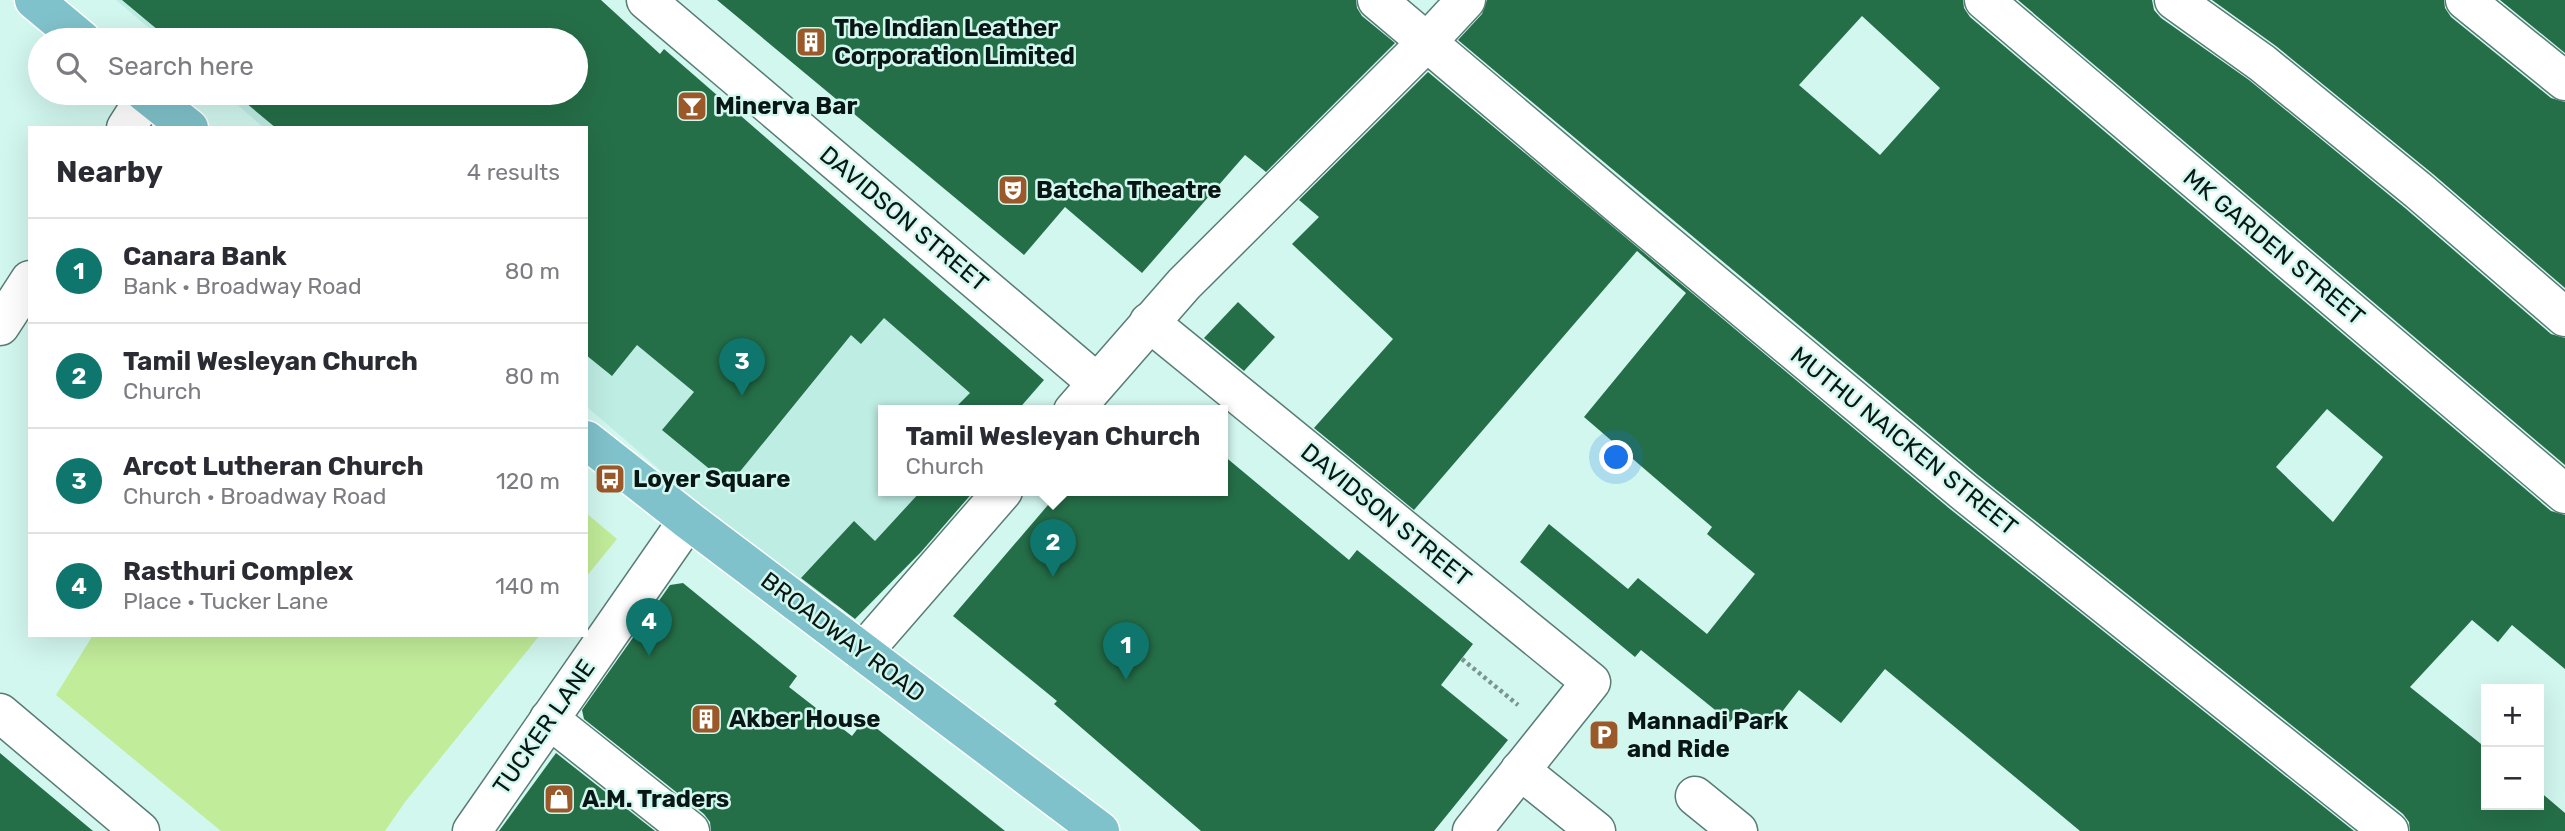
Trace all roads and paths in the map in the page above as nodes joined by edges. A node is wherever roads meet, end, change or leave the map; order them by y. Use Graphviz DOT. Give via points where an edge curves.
graph roads {
  1 [pos="34,0"];
  2 [pos="646,0"];
  3 [pos="1377,0"];
  4 [pos="1465,0"];
  5 [pos="1984,0"];
  6 [pos="2174,0"];
  7 [pos="2465,0"];
  8 [pos="68,28"];
  9 [pos="1427,42"];
  10 [pos="2565,81"];
  11 [pos="140,105"];
  12 [pos="160,105"];
  13 [pos="127,126"];
  14 [pos="186,126"];
  15 [pos="2565,317"];
  16 [pos="1149,323"];
  17 [pos="1085,397"];
  18 [pos="588,442"];
  19 [pos="2565,494"];
  20 [pos="999,496"];
  21 [pos="688,520"];
  22 [pos="863,652"];
  23 [pos="1462,659"];
  24 [pos="0,713"];
  25 [pos="549,719"];
  26 [pos="1550,732"];
  27 [pos="1520,770"];
  28 [pos="1695,796"];
  29 [pos="140,831"];
  30 [pos="472,831"];
  31 [pos="690,831"];
  32 [pos="1100,831"];
  33 [pos="1472,831"];
  34 [pos="1596,831"];
  35 [pos="1738,831"];
  36 [pos="2389,831"];
  1 -- 8 [label="main road"];
  2 -- 17 [label="street, DAVIDSON STREET"];
  3 -- 9 [label="street, MUTHU NAICKEN STREET"];
  4 -- 9 [label="street"];
  5 -- 19 [label="street, MK GARDEN STREET"];
  6 -- 15 [label="street" via="2262,63"];
  7 -- 10 [label="street"];
  9 -- 16 [label="street"];
  9 -- 36 [label="street, MUTHU NAICKEN STREET" via="1964,492"];
  11 -- 13 [label="street"];
  12 -- 14 [label="main road"];
  16 -- 17 [label="street"];
  16 -- 26 [label="street, DAVIDSON STREET" via="1591,682"];
  18 -- 21 [label="main road, BROADWAY ROAD"];
  20 -- 22 [label="street"];
  21 -- 22 [label="main road, BROADWAY ROAD"];
  21 -- 25 [label="street, TUCKER LANE"];
  22 -- 32 [label="main road, BROADWAY ROAD"];
  23 -- 26 [label="path"];
  24 -- 29 [label="street"];
  25 -- 30 [label="street, TUCKER LANE"];
  25 -- 31 [label="street"];
  26 -- 27 [label="street"];
  27 -- 33 [label="street"];
  27 -- 34 [label="street"];
  28 -- 35 [label="street"];
}
